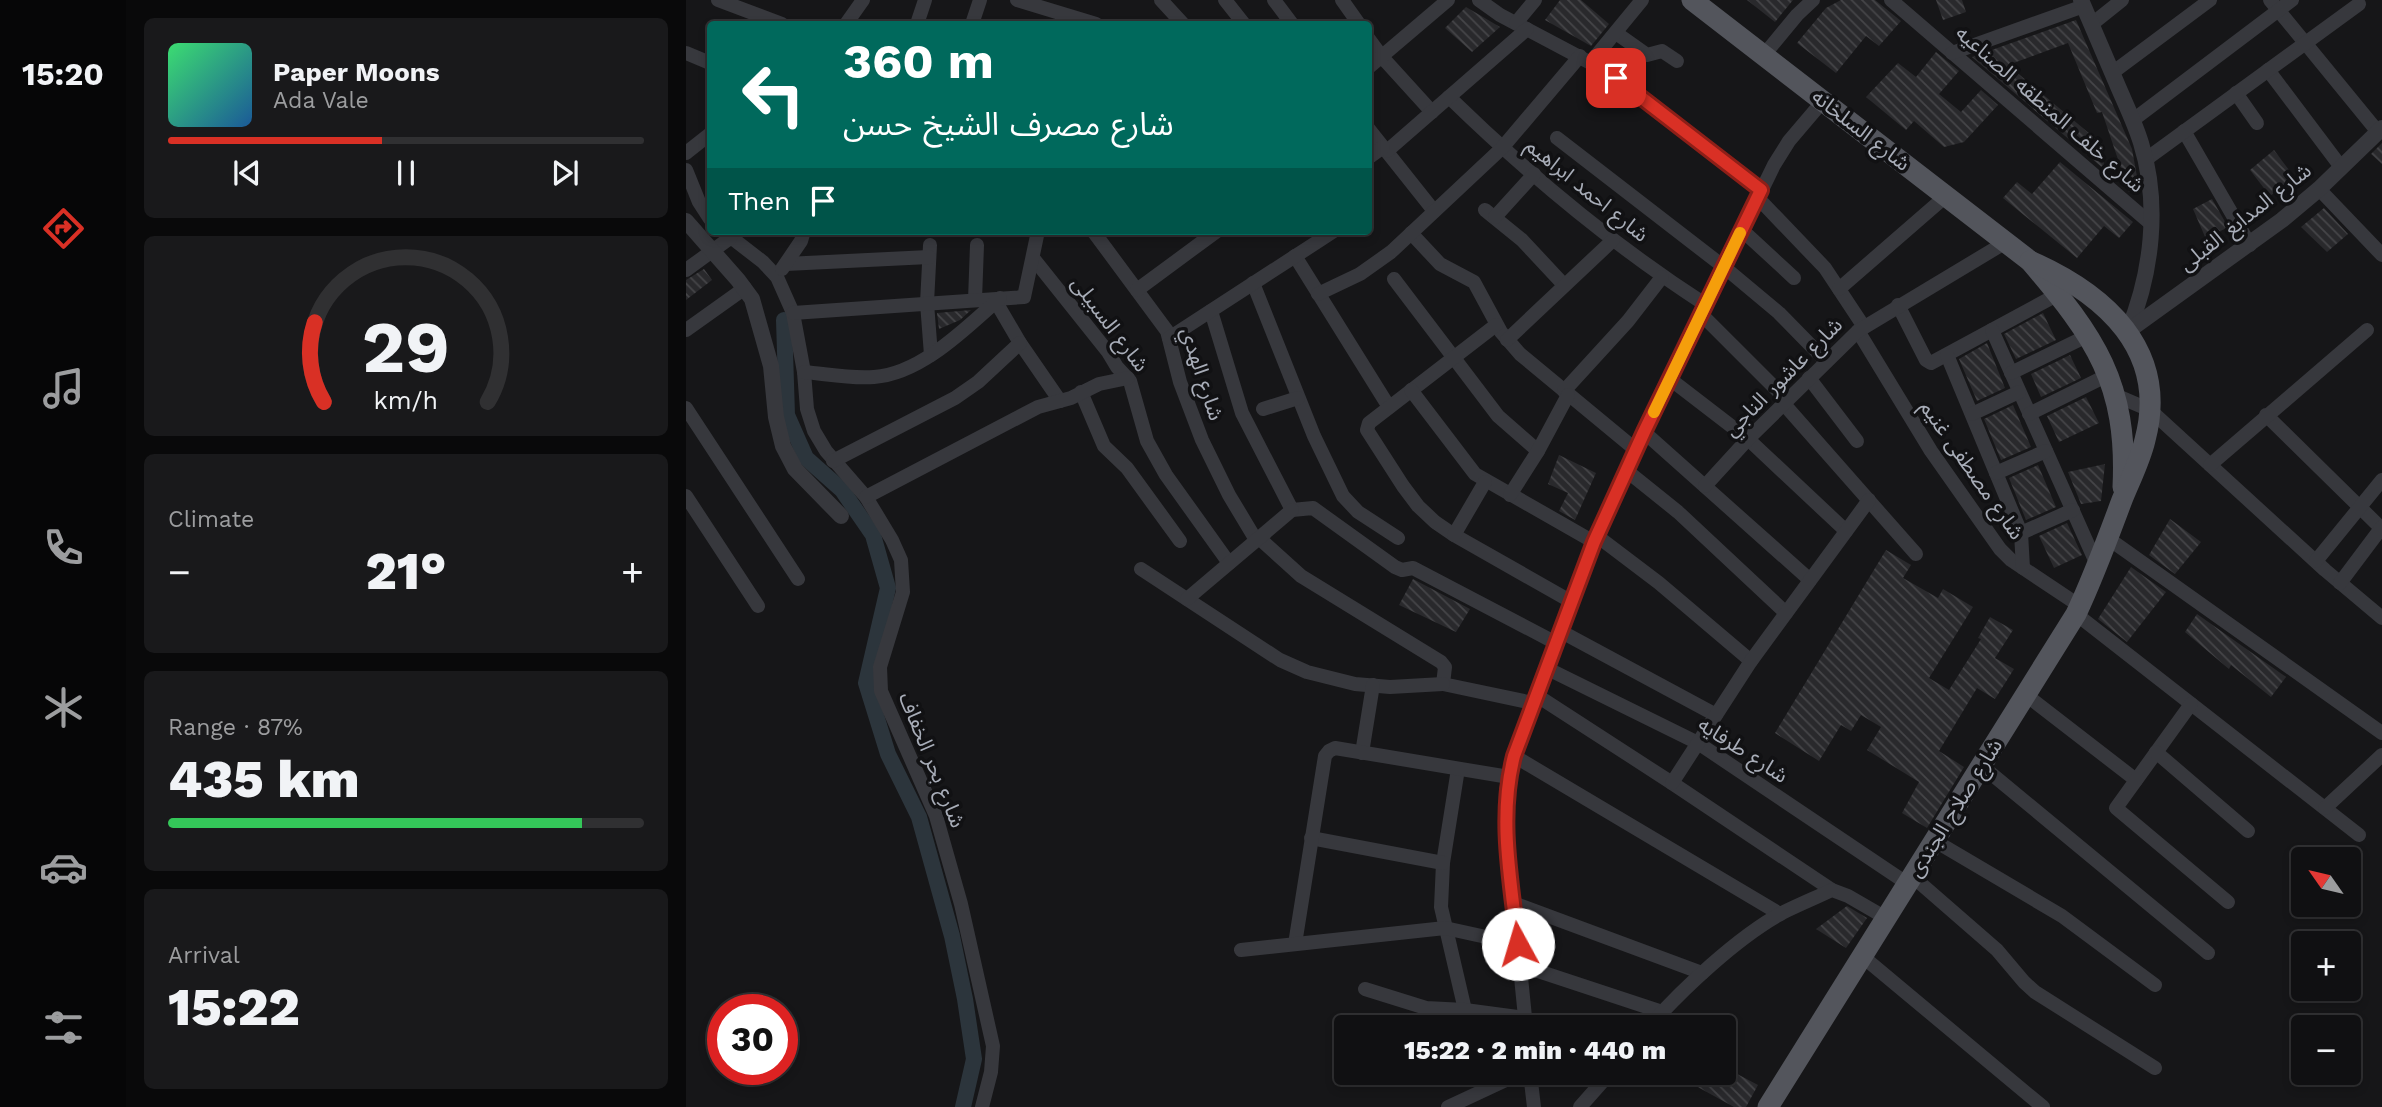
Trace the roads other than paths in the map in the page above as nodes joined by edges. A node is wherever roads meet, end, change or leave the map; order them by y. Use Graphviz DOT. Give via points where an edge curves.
graph roads {
  1 [pos="718,0"];
  2 [pos="925,0"];
  3 [pos="980,0"];
  4 [pos="1017,0"];
  5 [pos="1161,0"];
  6 [pos="1224,0"];
  7 [pos="1274,0"];
  8 [pos="1342,0"];
  9 [pos="1448,0"];
  10 [pos="1479,0"];
  11 [pos="1535,0"];
  12 [pos="1643,0"];
  13 [pos="1692,0"];
  14 [pos="1813,0"];
  15 [pos="1891,0"];
  16 [pos="2122,0"];
  17 [pos="2210,0"];
  18 [pos="2292,0"];
  19 [pos="860,1"];
  20 [pos="738,3"];
  21 [pos="2082,3"];
  22 [pos="2359,4"];
  23 [pos="2275,5"];
  24 [pos="776,21"];
  25 [pos="852,21"];
  26 [pos="918,21"];
  27 [pos="973,21"];
  28 [pos="1086,21"];
  29 [pos="1181,21"];
  30 [pos="1242,21"];
  31 [pos="1290,21"];
  32 [pos="1357,21"];
  33 [pos="2092,24"];
  34 [pos="1521,26"];
  35 [pos="1616,33"];
  36 [pos="1372,43"];
  37 [pos="2305,43"];
  38 [pos="686,53"];
  39 [pos="1952,53"];
  40 [pos="1764,55"];
  41 [pos="1382,57"];
  42 [pos="1586,59"];
  43 [pos="1677,61"];
  44 [pos="707,62"];
  45 [pos="1372,65"];
  46 [pos="2268,70"];
  47 [pos="2112,74"];
  48 [pos="2236,93"];
  49 [pos="1449,97"];
  50 [pos="1823,101"];
  51 [pos="1432,112"];
  52 [pos="2133,120"];
  53 [pos="2257,123"];
  54 [pos="2380,130"];
  55 [pos="2185,131"];
  56 [pos="1372,133"];
  57 [pos="707,136"];
  58 [pos="1558,138"];
  59 [pos="1502,148"];
  60 [pos="1385,149"];
  61 [pos="686,153"];
  62 [pos="1372,157"];
  63 [pos="2145,160"];
  64 [pos="2341,167"];
  65 [pos="686,170"];
  66 [pos="1534,174"];
  67 [pos="2319,189"];
  68 [pos="1759,194"];
  69 [pos="1946,196"];
  70 [pos="1434,211"];
  71 [pos="707,214"];
  72 [pos="686,221"];
  73 [pos="2150,223"];
  74 [pos="1742,230"];
  75 [pos="1411,233"];
  76 [pos="727,235"];
  77 [pos="731,235"];
  78 [pos="803,235"];
  79 [pos="1037,235"];
  80 [pos="1101,235"];
  81 [pos="1212,235"];
  82 [pos="1328,235"];
  83 [pos="1612,240"];
  84 [pos="2006,242"];
  85 [pos="977,245"];
  86 [pos="2250,245"];
  87 [pos="712,251"];
  88 [pos="2382,255"];
  89 [pos="1295,256"];
  90 [pos="1033,258"];
  91 [pos="2030,261"];
  92 [pos="786,264"];
  93 [pos="1724,267"];
  94 [pos="686,270"];
  95 [pos="777,277"];
  96 [pos="1662,277"];
  97 [pos="1794,278"];
  98 [pos="1394,279"];
  99 [pos="1254,283"];
  100 [pos="1564,285"];
  101 [pos="745,288"];
  102 [pos="1839,289"];
  103 [pos="2067,289"];
  104 [pos="1137,290"];
  105 [pos="1318,294"];
  106 [pos="975,300"];
  107 [pos="998,300"];
  108 [pos="927,303"];
  109 [pos="1898,305"];
  110 [pos="1703,310"];
  111 [pos="1211,311"];
  112 [pos="793,313"];
  113 [pos="1496,325"];
  114 [pos="1861,329"];
  115 [pos="686,330"];
  116 [pos="1992,330"];
  117 [pos="2367,330"];
  118 [pos="2128,331"];
  119 [pos="2089,335"];
  120 [pos="1170,338"];
  121 [pos="1507,340"];
  122 [pos="1020,343"];
  123 [pos="931,355"];
  124 [pos="1947,355"];
  125 [pos="1454,357"];
  126 [pos="1826,361"];
  127 [pos="804,372"];
  128 [pos="2011,373"];
  129 [pos="1128,378"];
  130 [pos="1809,378"];
  131 [pos="1670,379"];
  132 [pos="2112,385"];
  133 [pos="1411,390"];
  134 [pos="2019,392"];
  135 [pos="1081,393"];
  136 [pos="1566,393"];
  137 [pos="1298,398"];
  138 [pos="1060,401"];
  139 [pos="1785,402"];
  140 [pos="1389,407"];
  141 [pos="686,408"];
  142 [pos="1264,410"];
  143 [pos="2150,410"];
  144 [pos="1972,414"];
  145 [pos="2029,414"];
  146 [pos="2266,415"];
  147 [pos="1644,432"];
  148 [pos="1748,439"];
  149 [pos="1857,441"];
  150 [pos="1636,450"];
  151 [pos="1538,451"];
  152 [pos="2046,451"];
  153 [pos="833,461"];
  154 [pos="2210,465"];
  155 [pos="1627,471"];
  156 [pos="1996,473"];
  157 [pos="2382,480"];
  158 [pos="1485,482"];
  159 [pos="1705,486"];
  160 [pos="1510,495"];
  161 [pos="686,496"];
  162 [pos="866,497"];
  163 [pos="2123,499"];
  164 [pos="1869,500"];
  165 [pos="2360,507"];
  166 [pos="1292,510"];
  167 [pos="2073,510"];
  168 [pos="841,516"];
  169 [pos="2382,528"];
  170 [pos="1846,531"];
  171 [pos="2021,533"];
  172 [pos="1454,535"];
  173 [pos="1398,538"];
  174 [pos="1257,539"];
  175 [pos="1596,539"];
  176 [pos="2109,540"];
  177 [pos="1180,541"];
  178 [pos="1916,554"];
  179 [pos="2316,561"];
  180 [pos="1229,563"];
  181 [pos="2098,567"];
  182 [pos="2023,568"];
  183 [pos="1141,569"];
  184 [pos="798,579"];
  185 [pos="1810,580"];
  186 [pos="2340,583"];
  187 [pos="1187,599"];
  188 [pos="1572,602"];
  189 [pos="758,606"];
  190 [pos="2078,610"];
  191 [pos="1786,613"];
  192 [pos="2382,618"];
  193 [pos="1558,637"];
  194 [pos="1751,661"];
  195 [pos="1546,668"];
  196 [pos="1443,684"];
  197 [pos="1373,685"];
  198 [pos="2026,695"];
  199 [pos="1534,699"];
  200 [pos="2191,704"];
  201 [pos="1716,715"];
  202 [pos="2382,733"];
  203 [pos="1698,743"];
  204 [pos="2156,752"];
  205 [pos="1362,753"];
  206 [pos="2382,755"];
  207 [pos="1514,756"];
  208 [pos="1982,766"];
  209 [pos="1458,769"];
  210 [pos="1508,777"];
  211 [pos="2136,780"];
  212 [pos="1672,783"];
  213 [pos="2325,808"];
  214 [pos="2248,831"];
  215 [pos="2359,835"];
  216 [pos="1311,838"];
  217 [pos="1935,841"];
  218 [pos="1443,863"];
  219 [pos="1910,880"];
  220 [pos="1832,890"];
  221 [pos="2228,902"];
  222 [pos="1513,903"];
  223 [pos="1780,914"];
  224 [pos="1886,918"];
  225 [pos="1445,928"];
  226 [pos="1295,944"];
  227 [pos="1518,944"];
  228 [pos="1241,950"];
  229 [pos="2208,953"];
  230 [pos="1862,956"];
  231 [pos="1520,965"];
  232 [pos="1702,973"];
  233 [pos="2155,985"];
  234 [pos="1365,989"];
  235 [pos="1465,1010"];
  236 [pos="1662,1012"];
  237 [pos="1488,1015"];
  238 [pos="1524,1015"];
  239 [pos="1659,1015"];
  240 [pos="2155,1068"];
  241 [pos="1495,1085"];
  242 [pos="1531,1085"];
  243 [pos="1599,1085"];
  244 [pos="982,1107"];
  245 [pos="1448,1107"];
  246 [pos="1534,1107"];
  247 [pos="1580,1107"];
  248 [pos="1768,1107"];
  249 [pos="2043,1107"];
  1 -- 20 [label="street"];
  2 -- 26 [label="street"];
  3 -- 27 [label="street"];
  4 -- 28 [label="street"];
  5 -- 29 [label="street"];
  6 -- 30 [label="street"];
  7 -- 31 [label="street"];
  8 -- 32 [label="street"];
  9 -- 41 [label="street"];
  10 -- 34 [label="street, شارع مصطفى غنيم"];
  11 -- 34 [label="street"];
  12 -- 35 [label="street"];
  13 -- 40 [label="main road, شارع السلخانه"];
  14 -- 40 [label="street"];
  15 -- 39 [label="street, شارع خلف المنطقه الصناعيه"];
  16 -- 33 [label="street"];
  17 -- 47 [label="street"];
  18 -- 23 [label="street"];
  19 -- 25 [label="street"];
  20 -- 24 [label="street"];
  21 -- 33 [label="street"];
  21 -- 39 [label="street"];
  22 -- 37 [label="street"];
  23 -- 37 [label="street"];
  23 -- 52 [label="street"];
  33 -- 47 [label="street"];
  34 -- 42 [label="street, شارع مصطفى غنيم"];
  34 -- 49 [label="street"];
  35 -- 42 [label="street"];
  35 -- 43 [label="street" via="1647,55 1662,51"];
  36 -- 41 [label="street"];
  37 -- 46 [label="street"];
  37 -- 54 [label="street"];
  38 -- 44 [label="street"];
  39 -- 73 [label="street, شارع خلف المنطقه الصناعيه"];
  40 -- 50 [label="main road, شارع السلخانه"];
  41 -- 45 [label="street"];
  41 -- 51 [label="street"];
  42 -- 59 [label="street"];
  42 -- 68 [label="street, شارع مصطفى غنيم"];
  46 -- 48 [label="street"];
  46 -- 64 [label="street"];
  47 -- 52 [label="street"];
  48 -- 53 [label="street"];
  48 -- 55 [label="street"];
  49 -- 51 [label="street"];
  49 -- 59 [label="street, شارع احمد ابراهيم"];
  50 -- 68 [label="street" via="1790,142"];
  50 -- 69 [label="main road, شارع السلخانه"];
  51 -- 60 [label="street"];
  52 -- 63 [label="street"];
  54 -- 64 [label="street, شارع المدابغ القبلى"];
  55 -- 63 [label="street"];
  55 -- 86 [label="street"];
  56 -- 60 [label="street"];
  57 -- 61 [label="street"];
  58 -- 93 [label="street"];
  59 -- 66 [label="street, شارع احمد ابراهيم"];
  59 -- 70 [label="street"];
  60 -- 62 [label="street"];
  60 -- 70 [label="street"];
  63 -- 73 [label="street"];
  64 -- 67 [label="street, شارع المدابغ القبلى"];
  65 -- 71 [label="street"];
  66 -- 83 [label="street, شارع احمد ابراهيم"];
  66 -- 100 [label="street" via="1490,214"];
  67 -- 86 [label="street, شارع المدابغ القبلى"];
  67 -- 88 [label="street"];
  68 -- 74 [label="street"];
  68 -- 102 [label="street, شارع مصطفى غنيم"];
  69 -- 84 [label="main road, شارع السلخانه"];
  69 -- 102 [label="street"];
  70 -- 75 [label="street"];
  72 -- 87 [label="street"];
  73 -- 118 [label="street" via="2146,278"];
  74 -- 93 [label="street"];
  74 -- 97 [label="street"];
  75 -- 105 [label="street" via="1374,265"];
  75 -- 113 [label="street" via="1440,264 1474,282"];
  76 -- 87 [label="street"];
  77 -- 95 [label="street, شارع بحر الخفاف"];
  78 -- 92 [label="street"];
  79 -- 90 [label="street"];
  80 -- 104 [label="street, شارع الهدي"];
  81 -- 104 [label="street"];
  82 -- 89 [label="street"];
  83 -- 96 [label="street, شارع احمد ابراهيم"];
  83 -- 100 [label="street"];
  84 -- 91 [label="main road, شارع السلخانه"];
  84 -- 109 [label="street, شارع عاشور الناجي"];
  85 -- 106 [label="street"];
  86 -- 118 [label="street, شارع المدابغ القبلى"];
  87 -- 94 [label="street"];
  87 -- 101 [label="street"];
  89 -- 99 [label="street"];
  89 -- 105 [label="street"];
  90 -- 107 [label="street" via="1025,295"];
  90 -- 129 [label="street, شارع السبيلى"];
  91 -- 103 [label="main road, شارع صلاح الجندى"];
  92 -- 95 [label="street"];
  92 -- 108 [label="street" via="929,251"];
  93 -- 110 [label="street"];
  93 -- 126 [label="street"];
  95 -- 112 [label="street, شارع بحر الخفاف"];
  96 -- 110 [label="street, شارع احمد ابراهيم"];
  96 -- 136 [label="street"];
  98 -- 125 [label="street"];
  99 -- 111 [label="street"];
  99 -- 137 [label="street"];
  100 -- 121 [label="street"];
  101 -- 115 [label="street"];
  101 -- 168 [label="street" via="766,342 783,446 795,469"];
  102 -- 114 [label="street, شارع مصطفى غنيم"];
  103 -- 116 [label="street"];
  103 -- 118 [label="main road, شارع صلاح الجندى" via="2103,306"];
  103 -- 119 [label="main road, شارع صلاح الجندى"];
  104 -- 120 [label="street, شارع الهدي"];
  105 -- 140 [label="street"];
  106 -- 107 [label="street"];
  106 -- 108 [label="street"];
  107 -- 122 [label="street"];
  107 -- 123 [label="street"];
  108 -- 112 [label="street"];
  108 -- 123 [label="street"];
  109 -- 114 [label="street, شارع عاشور الناجي"];
  109 -- 124 [label="street" via="1927,362"];
  110 -- 131 [label="street"];
  110 -- 139 [label="street, شارع احمد ابراهيم"];
  111 -- 120 [label="street"];
  111 -- 166 [label="street" via="1242,414"];
  112 -- 127 [label="street, شارع بحر الخفاف"];
  113 -- 121 [label="street"];
  113 -- 125 [label="street"];
  114 -- 126 [label="street, شارع عاشور الناجي"];
  114 -- 182 [label="street, شارع مصطفى غنيم" via="1938,462 2000,549"];
  116 -- 124 [label="street"];
  116 -- 128 [label="street"];
  117 -- 146 [label="street"];
  118 -- 143 [label="main road, شارع صلاح الجندى" via="2144,363"];
  119 -- 128 [label="street"];
  119 -- 132 [label="main road, شارع صلاح الجندى"];
  120 -- 174 [label="street, شارع الهدي" via="1180,382 1202,440"];
  121 -- 136 [label="street"];
  122 -- 138 [label="street"];
  122 -- 153 [label="street" via="955,398"];
  123 -- 127 [label="street" via="874,377"];
  124 -- 144 [label="street"];
  125 -- 133 [label="street"];
  125 -- 151 [label="street" via="1498,416"];
  126 -- 130 [label="street, شارع عاشور الناجي"];
  127 -- 153 [label="street, شارع بحر الخفاف" via="810,420"];
  128 -- 134 [label="street"];
  129 -- 135 [label="street"];
  129 -- 180 [label="street, شارع السبيلى" via="1156,458"];
  130 -- 139 [label="street, شارع عاشور الناجي"];
  130 -- 149 [label="street"];
  131 -- 147 [label="street"];
  131 -- 148 [label="street"];
  132 -- 143 [label="street"];
  132 -- 145 [label="street"];
  132 -- 163 [label="main road, شارع صلاح الجندى" via="2123,442"];
  133 -- 140 [label="street"];
  133 -- 158 [label="street" via="1464,462"];
  134 -- 144 [label="street"];
  134 -- 145 [label="street"];
  135 -- 138 [label="street"];
  135 -- 177 [label="street" via="1100,440 1127,468"];
  136 -- 150 [label="street"];
  136 -- 151 [label="street"];
  137 -- 142 [label="street"];
  137 -- 173 [label="street" via="1350,505"];
  138 -- 162 [label="street" via="1038,407"];
  139 -- 148 [label="street, شارع عاشور الناجي"];
  139 -- 164 [label="street, شارع احمد ابراهيم"];
  140 -- 172 [label="street" via="1369,423 1368,432 1418,506"];
  141 -- 184 [label="street"];
  143 -- 154 [label="street"];
  143 -- 163 [label="main road, شارع صلاح الجندى" via="2146,439"];
  144 -- 156 [label="street"];
  145 -- 152 [label="street"];
  146 -- 154 [label="street"];
  146 -- 165 [label="street"];
  147 -- 150 [label="street"];
  147 -- 159 [label="street"];
  148 -- 159 [label="street, شارع عاشور الناجي"];
  148 -- 170 [label="street"];
  150 -- 155 [label="street"];
  151 -- 160 [label="street"];
  152 -- 156 [label="street"];
  152 -- 167 [label="street"];
  153 -- 162 [label="street, شارع بحر الخفاف"];
  154 -- 179 [label="street"];
  155 -- 175 [label="street"];
  155 -- 191 [label="street"];
  156 -- 171 [label="street"];
  157 -- 165 [label="street"];
  158 -- 160 [label="street"];
  158 -- 172 [label="street"];
  159 -- 185 [label="street"];
  160 -- 175 [label="street"];
  161 -- 189 [label="street"];
  162 -- 244 [label="street, شارع بحر الخفاف" via="892,540 903,571 903,592 880,667 881,691 936,816 961,904 993,1046"];
  163 -- 176 [label="main road, شارع صلاح الجندى"];
  164 -- 170 [label="street"];
  164 -- 178 [label="street, شارع احمد ابراهيم"];
  165 -- 169 [label="street"];
  165 -- 179 [label="street"];
  166 -- 174 [label="street"];
  166 -- 193 [label="street" via="1313,509 1395,567 1413,568"];
  167 -- 171 [label="street"];
  167 -- 181 [label="street"];
  169 -- 186 [label="street"];
  170 -- 185 [label="street"];
  171 -- 182 [label="street"];
  172 -- 188 [label="street"];
  174 -- 180 [label="street"];
  174 -- 196 [label="street, شارع الهدي" via="1301,576 1441,662 1445,667"];
  175 -- 188 [label="street"];
  175 -- 194 [label="street" via="1659,583"];
  176 -- 181 [label="main road, شارع صلاح الجندى"];
  176 -- 202 [label="street"];
  179 -- 186 [label="street"];
  180 -- 187 [label="street"];
  181 -- 190 [label="main road, شارع صلاح الجندى"];
  182 -- 190 [label="street, شارع مصطفى غنيم"];
  183 -- 187 [label="street"];
  185 -- 191 [label="street"];
  186 -- 192 [label="street"];
  187 -- 197 [label="street" via="1307,673"];
  188 -- 193 [label="street"];
  190 -- 198 [label="main road, شارع صلاح الجندى"];
  190 -- 200 [label="street, شارع مصطفى غنيم"];
  191 -- 194 [label="street"];
  193 -- 195 [label="street"];
  193 -- 201 [label="street"];
  194 -- 201 [label="street"];
  195 -- 199 [label="street"];
  195 -- 203 [label="street, شارع طرفايه"];
  196 -- 197 [label="street"];
  196 -- 199 [label="street"];
  197 -- 205 [label="street"];
  198 -- 208 [label="main road, شارع صلاح الجندى"];
  198 -- 211 [label="street"];
  199 -- 207 [label="street"];
  199 -- 212 [label="street"];
  200 -- 204 [label="street"];
  200 -- 213 [label="street, شارع مصطفى غنيم"];
  201 -- 203 [label="street"];
  203 -- 212 [label="street"];
  203 -- 219 [label="street, شارع طرفايه"];
  204 -- 211 [label="street"];
  204 -- 214 [label="street"];
  205 -- 209 [label="street"];
  205 -- 216 [label="street" via="1335,748 1325,756"];
  206 -- 213 [label="street"];
  207 -- 210 [label="street"];
  207 -- 223 [label="street"];
  208 -- 217 [label="main road, شارع صلاح الجندى"];
  208 -- 229 [label="street"];
  209 -- 210 [label="street"];
  209 -- 218 [label="street"];
  210 -- 222 [label="street" via="1505,818"];
  211 -- 221 [label="street" via="2116,808"];
  212 -- 220 [label="street"];
  213 -- 215 [label="street, شارع مصطفى غنيم"];
  216 -- 218 [label="street"];
  216 -- 226 [label="street"];
  217 -- 219 [label="main road, شارع صلاح الجندى"];
  217 -- 233 [label="street" via="2062,916"];
  218 -- 225 [label="street"];
  219 -- 224 [label="main road, شارع صلاح الجندى"];
  219 -- 240 [label="street, شارع طرفايه" via="1989,943 2035,992"];
  220 -- 223 [label="street"];
  220 -- 224 [label="street"];
  222 -- 227 [label="street"];
  222 -- 232 [label="street"];
  223 -- 232 [label="street"];
  224 -- 230 [label="main road, شارع صلاح الجندى"];
  225 -- 226 [label="street"];
  225 -- 227 [label="street"];
  225 -- 235 [label="street"];
  226 -- 228 [label="street"];
  227 -- 231 [label="street"];
  230 -- 248 [label="main road, شارع صلاح الجندى"];
  230 -- 249 [label="street"];
  231 -- 236 [label="street"];
  231 -- 238 [label="street"];
  232 -- 236 [label="street"];
  234 -- 235 [label="street" via="1426,1008"];
  235 -- 237 [label="street"];
  236 -- 239 [label="street"];
  241 -- 245 [label="street"];
  242 -- 246 [label="street"];
  243 -- 247 [label="street"];
}
